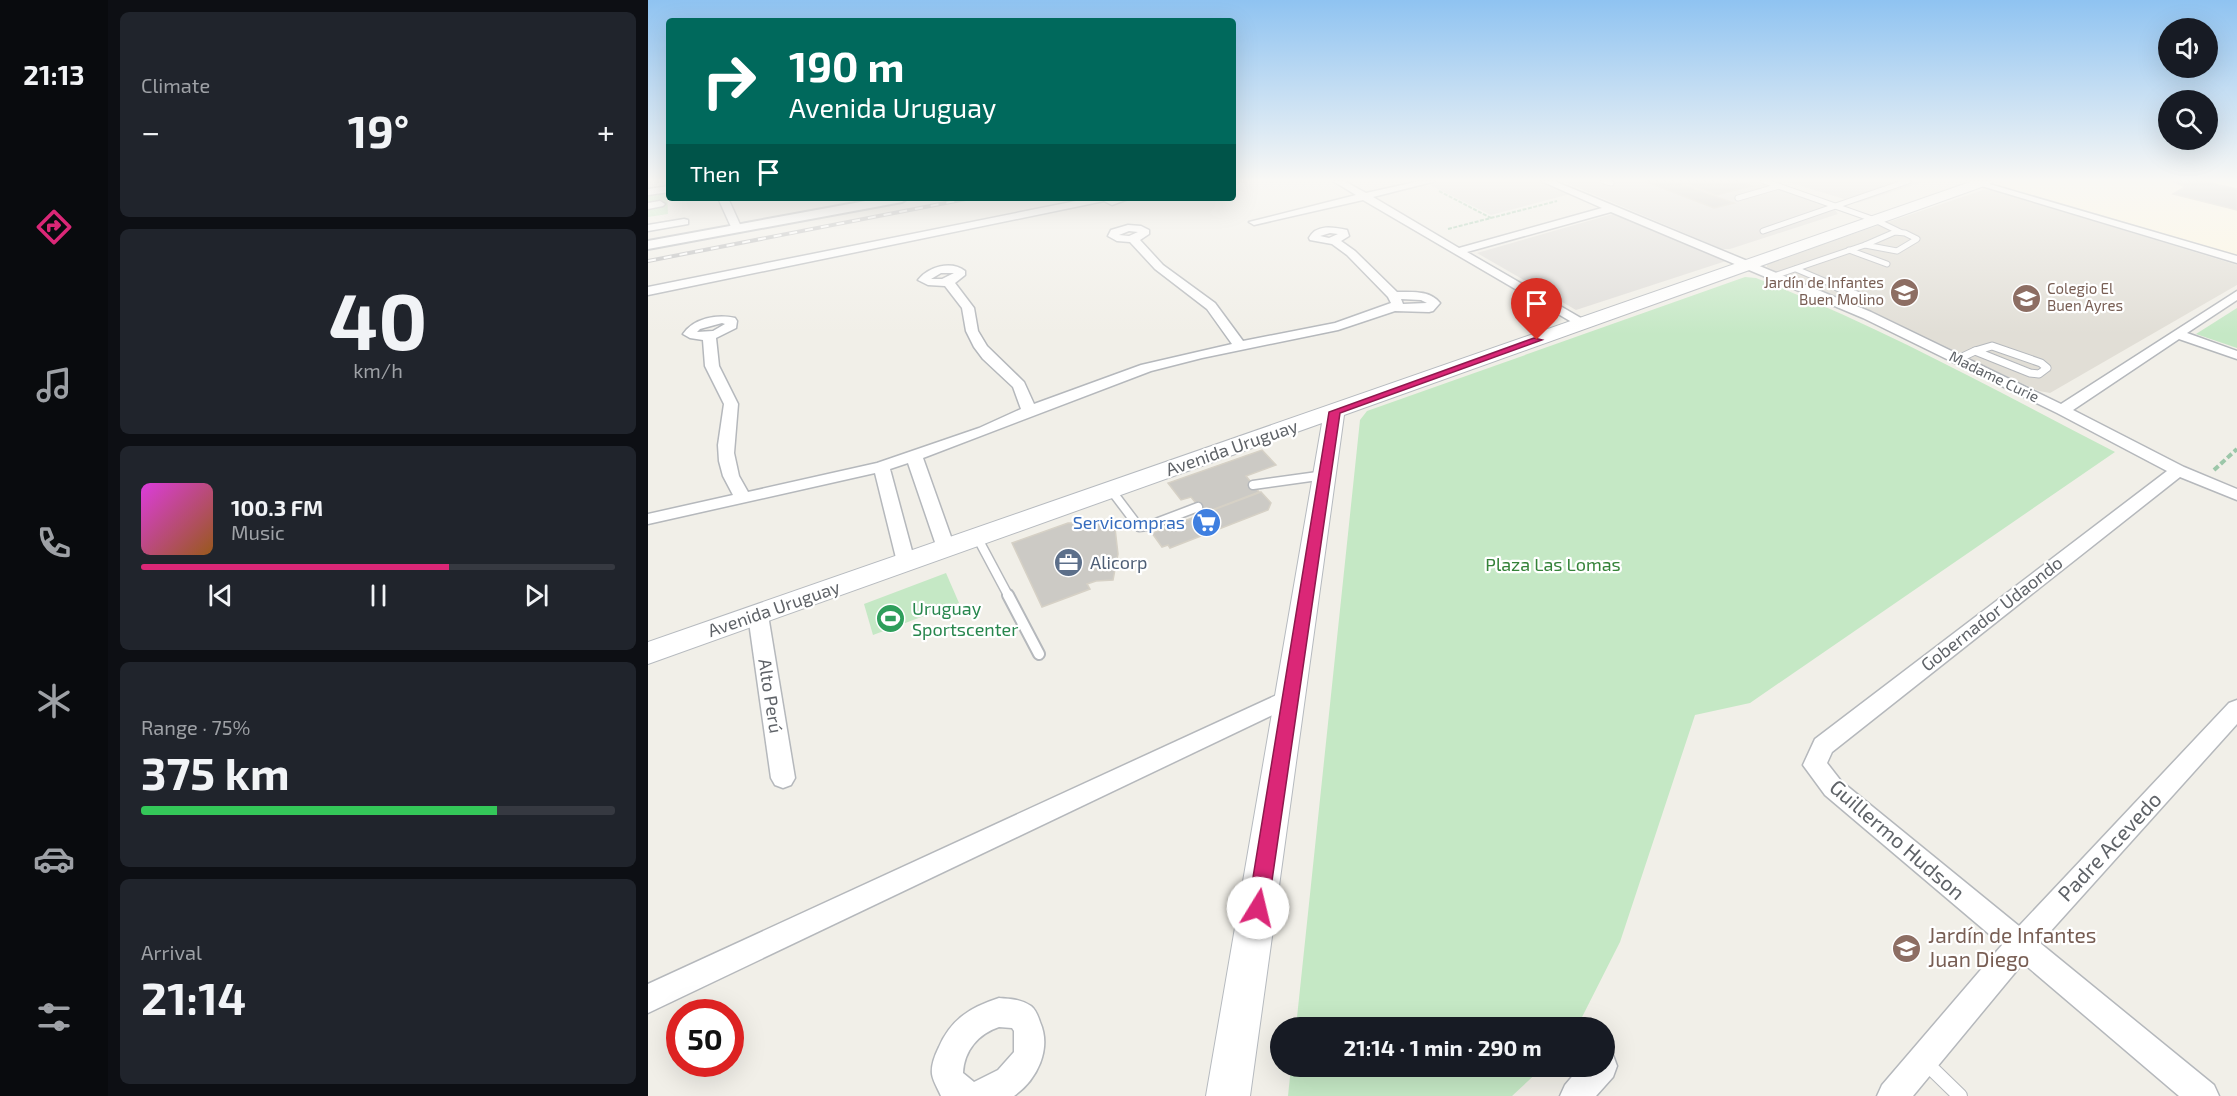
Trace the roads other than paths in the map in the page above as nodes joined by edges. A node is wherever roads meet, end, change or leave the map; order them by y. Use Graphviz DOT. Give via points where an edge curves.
graph roads {
  1 [pos="719,232"];
  2 [pos="938,232"];
  3 [pos="1427,232"];
  4 [pos="1526,232"];
  5 [pos="1670,232"];
  6 [pos="1841,232"];
  7 [pos="1899,232"];
  8 [pos="2145,232"];
  9 [pos="1133,238"];
  10 [pos="1335,241"];
  11 [pos="648,245"];
  12 [pos="1865,245"];
  13 [pos="1849,250"];
  14 [pos="1459,251"];
  15 [pos="2237,260"];
  16 [pos="1887,264"];
  17 [pos="1749,265"];
  18 [pos="1796,269"];
  19 [pos="1774,276"];
  20 [pos="947,281"];
  21 [pos="648,291"];
  22 [pos="2237,295"];
  23 [pos="1864,298"];
  24 [pos="1582,324"];
  25 [pos="2177,334"];
  26 [pos="710,335"];
  27 [pos="1240,346"];
  28 [pos="1975,351"];
  29 [pos="2237,355"];
  30 [pos="1958,359"];
  31 [pos="2062,410"];
  32 [pos="1029,411"];
  33 [pos="1334,412"];
  34 [pos="914,456"];
  35 [pos="880,467"];
  36 [pos="2178,470"];
  37 [pos="1325,475"];
  38 [pos="1253,485"];
  39 [pos="1110,490"];
  40 [pos="2237,495"];
  41 [pos="743,497"];
  42 [pos="1198,507"];
  43 [pos="648,519"];
  44 [pos="977,537"];
  45 [pos="946,549"];
  46 [pos="906,562"];
  47 [pos="758,615"];
  48 [pos="648,653"];
  49 [pos="1039,654"];
  50 [pos="1292,696"];
  51 [pos="2237,709"];
  52 [pos="1815,765"];
  53 [pos="783,778"];
  54 [pos="2020,945"];
  55 [pos="648,999"];
  56 [pos="1924,1060"];
  57 [pos="1592,1077"];
  58 [pos="1228,1096"];
  59 [pos="1576,1096"];
  60 [pos="1893,1096"];
  61 [pos="1960,1096"];
  62 [pos="2203,1096"];
  1 -- 11 [label="street"];
  2 -- 21 [label="street"];
  3 -- 14 [label="street"];
  4 -- 14 [label="street"];
  5 -- 17 [label="street, Madame Curie"];
  6 -- 17 [label="main road, Avenida Uruguay"];
  7 -- 12 [label="lane"];
  7 -- 12 [label="lane" via="1916,241 1897,251"];
  8 -- 15 [label="street"];
  9 -- 27 [label="street" via="1159,267 1211,306"];
  10 -- 27 [label="street" via="1394,301 1338,326"];
  12 -- 13 [label="lane"];
  13 -- 16 [label="lane"];
  13 -- 18 [label="lane"];
  14 -- 24 [label="street"];
  17 -- 19 [label="street, Madame Curie"];
  17 -- 24 [label="main road, Avenida Uruguay"];
  18 -- 19 [label="lane"];
  18 -- 23 [label="lane"];
  19 -- 30 [label="street, Madame Curie"];
  20 -- 32 [label="street" via="968,308 972,331 981,347 1019,385"];
  22 -- 25 [label="street"];
  24 -- 33 [label="main road, Avenida Uruguay"];
  25 -- 29 [label="street"];
  25 -- 31 [label="street"];
  26 -- 41 [label="street" via="711,364 731,407 725,454 728,471"];
  27 -- 32 [label="street" via="1146,368"];
  28 -- 28 [label="lane" via="1987,346 1999,348 2047,368 2039,374 2030,373"];
  28 -- 30 [label="lane"];
  30 -- 31 [label="street, Madame Curie"];
  31 -- 36 [label="street, Madame Curie"];
  32 -- 34 [label="street"];
  33 -- 37 [label="main road"];
  33 -- 39 [label="main road, Avenida Uruguay"];
  34 -- 35 [label="street"];
  34 -- 45 [label="street"];
  35 -- 41 [label="street"];
  35 -- 46 [label="street"];
  36 -- 40 [label="street, Madame Curie"];
  36 -- 52 [label="street, Gobernador Udaondo" via="1823,746"];
  37 -- 38 [label="lane"];
  37 -- 50 [label="main road"];
  39 -- 42 [label="lane" via="1139,527"];
  39 -- 44 [label="main road, Avenida Uruguay"];
  41 -- 43 [label="street"];
  44 -- 45 [label="main road, Avenida Uruguay"];
  44 -- 49 [label="lane"];
  45 -- 46 [label="main road, Avenida Uruguay"];
  46 -- 47 [label="main road, Avenida Uruguay"];
  47 -- 48 [label="main road, Avenida Uruguay"];
  47 -- 53 [label="street, Alto Perú"];
  50 -- 55 [label="street"];
  50 -- 58 [label="main road"];
  51 -- 54 [label="street, Padre Acevedo"];
  52 -- 54 [label="street, Guillermo Hudson" via="1833,788"];
  54 -- 56 [label="street, Padre Acevedo"];
  54 -- 62 [label="street, Guillermo Hudson"];
  56 -- 60 [label="street, Padre Acevedo"];
  56 -- 61 [label="lane"];
  57 -- 59 [label="street"];
}
